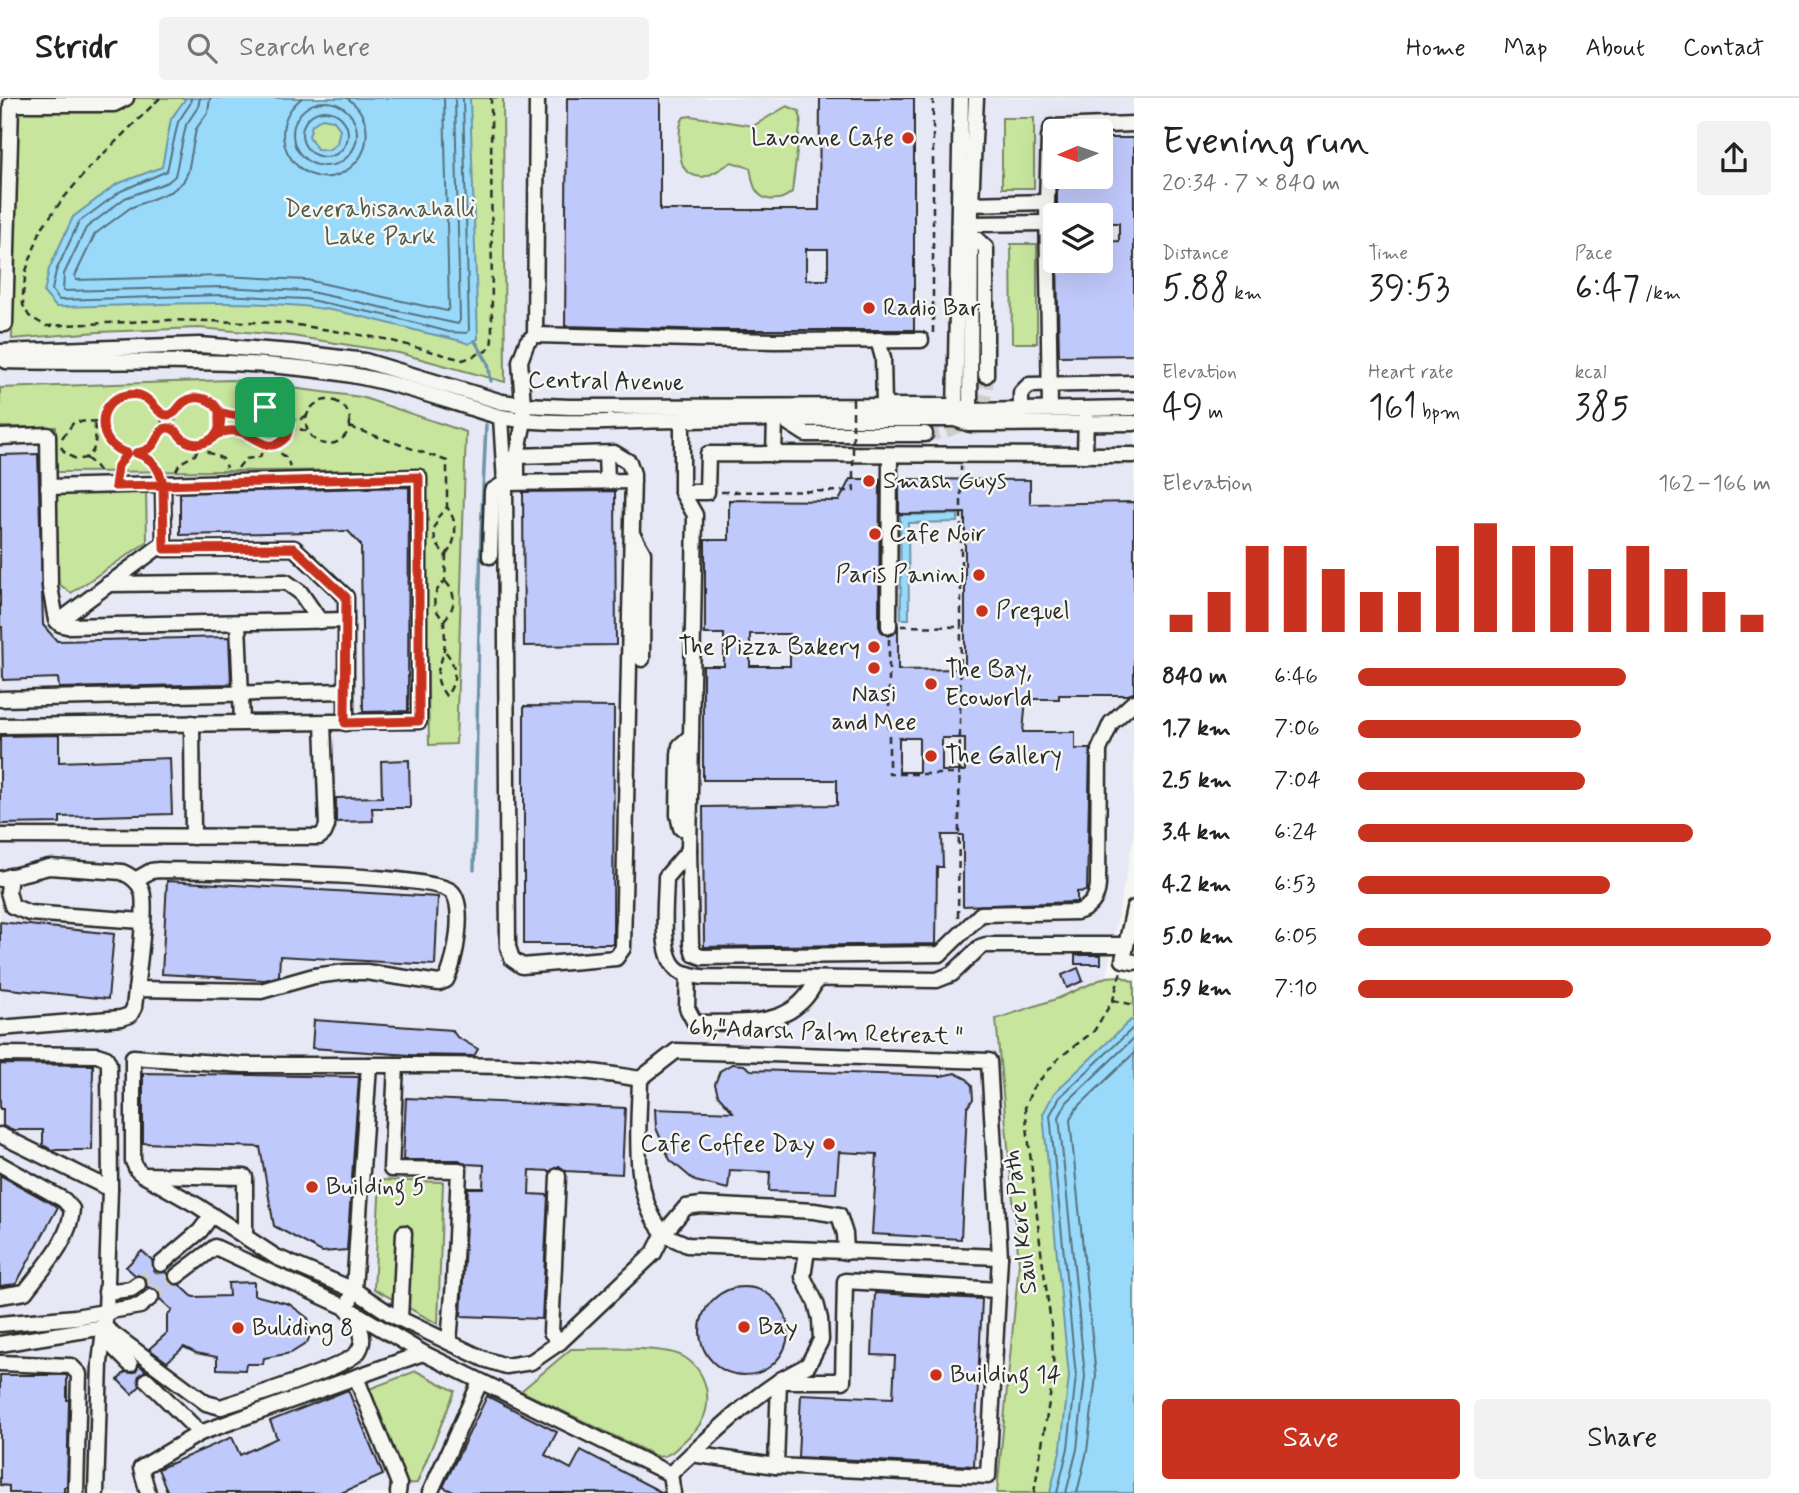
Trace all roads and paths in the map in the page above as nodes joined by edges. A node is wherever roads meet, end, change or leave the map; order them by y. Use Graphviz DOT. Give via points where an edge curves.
graph roads {
  1 [pos="126,98"];
  2 [pos="160,98"];
  3 [pos="491,98"];
  4 [pos="537,98"];
  5 [pos="933,98"];
  6 [pos="961,98"];
  7 [pos="976,98"];
  8 [pos="5,104"];
  9 [pos="1134,124"];
  10 [pos="1047,202"];
  11 [pos="968,218"];
  12 [pos="1043,223"];
  13 [pos="1048,273"];
  14 [pos="0,324"];
  15 [pos="535,335"];
  16 [pos="921,340"];
  17 [pos="878,343"];
  18 [pos="1,357"];
  19 [pos="986,375"];
  20 [pos="1134,383"];
  21 [pos="1050,385"];
  22 [pos="853,398"];
  23 [pos="524,405"];
  24 [pos="880,406"];
  25 [pos="1134,408"];
  26 [pos="178,410"];
  27 [pos="1021,410"];
  28 [pos="1050,410"];
  29 [pos="158,411"];
  30 [pos="219,412"];
  31 [pos="955,413"];
  32 [pos="254,414"];
  33 [pos="308,414"];
  34 [pos="286,415"];
  35 [pos="1086,416"];
  36 [pos="501,417"];
  37 [pos="970,417"];
  38 [pos="682,419"];
  39 [pos="779,419"];
  40 [pos="94,421"];
  41 [pos="103,421"];
  42 [pos="524,421"];
  43 [pos="1134,423"];
  44 [pos="161,431"];
  45 [pos="289,432"];
  46 [pos="178,433"];
  47 [pos="309,433"];
  48 [pos="925,434"];
  49 [pos="216,435"];
  50 [pos="0,437"];
  51 [pos="254,438"];
  52 [pos="201,444"];
  53 [pos="264,445"];
  54 [pos="271,446"];
  55 [pos="127,453"];
  56 [pos="136,453"];
  57 [pos="606,454"];
  58 [pos="775,455"];
  59 [pos="890,455"];
  60 [pos="1085,455"];
  61 [pos="1134,455"];
  62 [pos="517,456"];
  63 [pos="961,456"];
  64 [pos="86,458"];
  65 [pos="176,471"];
  66 [pos="226,471"];
  67 [pos="237,471"];
  68 [pos="290,471"];
  69 [pos="607,481"];
  70 [pos="633,481"];
  71 [pos="511,483"];
  72 [pos="163,485"];
  73 [pos="109,486"];
  74 [pos="48,487"];
  75 [pos="682,492"];
  76 [pos="708,492"];
  77 [pos="447,507"];
  78 [pos="633,535"];
  79 [pos="164,543"];
  80 [pos="446,556"];
  81 [pos="490,556"];
  82 [pos="445,581"];
  83 [pos="108,584"];
  84 [pos="346,620"];
  85 [pos="444,620"];
  86 [pos="320,621"];
  87 [pos="58,622"];
  88 [pos="238,624"];
  89 [pos="889,626"];
  90 [pos="961,627"];
  91 [pos="444,650"];
  92 [pos="642,659"];
  93 [pos="345,691"];
  94 [pos="242,693"];
  95 [pos="446,696"];
  96 [pos="0,699"];
  97 [pos="1134,702"];
  98 [pos="242,722"];
  99 [pos="192,723"];
  100 [pos="323,723"];
  101 [pos="345,723"];
  102 [pos="0,726"];
  103 [pos="691,736"];
  104 [pos="960,774"];
  105 [pos="681,828"];
  106 [pos="0,836"];
  107 [pos="194,837"];
  108 [pos="689,850"];
  109 [pos="5,878"];
  110 [pos="135,880"];
  111 [pos="6,905"];
  112 [pos="1134,908"];
  113 [pos="142,921"];
  114 [pos="958,936"];
  115 [pos="1128,956"];
  116 [pos="688,974"];
  117 [pos="817,979"];
  118 [pos="136,989"];
  119 [pos="1113,1000"];
  120 [pos="1134,1006"];
  121 [pos="0,1028"];
  122 [pos="0,1054"];
  123 [pos="369,1065"];
  124 [pos="396,1065"];
  125 [pos="640,1079"];
  126 [pos="0,1135"];
  127 [pos="0,1164"];
  128 [pos="143,1175"];
  129 [pos="558,1176"];
  130 [pos="110,1189"];
  131 [pos="212,1215"];
  132 [pos="664,1233"];
  133 [pos="399,1234"];
  134 [pos="245,1236"];
  135 [pos="807,1250"];
  136 [pos="846,1252"];
  137 [pos="1000,1258"];
  138 [pos="162,1264"];
  139 [pos="177,1276"];
  140 [pos="138,1284"];
  141 [pos="354,1290"];
  142 [pos="998,1290"];
  143 [pos="106,1292"];
  144 [pos="0,1296"];
  145 [pos="151,1297"];
  146 [pos="347,1308"];
  147 [pos="106,1312"];
  148 [pos="75,1317"];
  149 [pos="396,1317"];
  150 [pos="30,1321"];
  151 [pos="0,1324"];
  152 [pos="75,1333"];
  153 [pos="104,1333"];
  154 [pos="32,1340"];
  155 [pos="449,1342"];
  156 [pos="560,1342"];
  157 [pos="0,1344"];
  158 [pos="423,1353"];
  159 [pos="0,1363"];
  160 [pos="130,1364"];
  161 [pos="356,1377"];
  162 [pos="147,1380"];
  163 [pos="779,1381"];
  164 [pos="480,1382"];
  165 [pos="200,1433"];
  166 [pos="691,1454"];
  167 [pos="776,1466"];
  168 [pos="670,1474"];
  169 [pos="76,1493"];
  170 [pos="96,1493"];
  171 [pos="148,1493"];
  172 [pos="398,1493"];
  173 [pos="430,1493"];
  174 [pos="673,1493"];
  175 [pos="1034,1493"];
  1 -- 8 [label="street" via="114,104"];
  2 -- 3 [label="path" via="77,181 41,229 23,283 23,305 33,320 46,326 169,320 285,323 385,339 463,360 486,351 492,338"];
  4 -- 15 [label="street"];
  5 -- 16 [label="path" via="933,341"];
  6 -- 11 [label="street"];
  7 -- 11 [label="street"];
  8 -- 14 [label="street" via="5,324"];
  9 -- 10 [label="street" via="1052,127"];
  10 -- 11 [label="street"];
  11 -- 12 [label="street"];
  11 -- 19 [label="street" via="986,248"];
  11 -- 31 [label="street"];
  11 -- 37 [label="street"];
  13 -- 21 [label="street"];
  15 -- 17 [label="street"];
  15 -- 23 [label="street" via="520,361"];
  16 -- 17 [label="street"];
  17 -- 24 [label="street" via="874,359"];
  18 -- 23 [label="street, Central Avenue" via="199,345 292,352 365,361"];
  18 -- 36 [label="street, Central Avenue" via="297,368 364,377"];
  20 -- 21 [label="street"];
  21 -- 27 [label="street" via="1024,388"];
  21 -- 28 [label="street"];
  22 -- 76 [label="path, bridge" via="855,491"];
  23 -- 24 [label="street, Central Avenue"];
  23 -- 42 [label="street"];
  24 -- 31 [label="street, Central Avenue"];
  25 -- 35 [label="street, Central Avenue"];
  26 -- 29 [label="path" via="167,415"];
  26 -- 30 [label="path" via="186,401 202,398"];
  26 -- 46 [label="path"];
  27 -- 28 [label="street, Central Avenue"];
  27 -- 37 [label="street, Central Avenue"];
  28 -- 35 [label="street, Central Avenue"];
  29 -- 41 [label="path" via="144,397 129,394 110,404"];
  29 -- 44 [label="path"];
  30 -- 32 [label="path"];
  30 -- 49 [label="path" via="221,424"];
  31 -- 37 [label="street, Central Avenue"];
  31 -- 39 [label="street, Central Avenue"];
  32 -- 34 [label="path" via="271,406"];
  32 -- 51 [label="path" via="250,425"];
  33 -- 34 [label="path" via="298,421"];
  33 -- 47 [label="path"];
  33 -- 47 [label="path" via="315,404 327,400 344,407 350,418 349,430 336,443 323,444"];
  34 -- 45 [label="path"];
  35 -- 37 [label="street, Central Avenue"];
  35 -- 43 [label="street, Central Avenue"];
  35 -- 60 [label="street"];
  36 -- 42 [label="street, Central Avenue"];
  36 -- 71 [label="street"];
  38 -- 39 [label="street, Central Avenue"];
  38 -- 42 [label="street, Central Avenue"];
  38 -- 75 [label="street"];
  39 -- 48 [label="street" via="806,434"];
  39 -- 58 [label="street"];
  40 -- 41 [label="path"];
  40 -- 64 [label="path" via="95,444"];
  40 -- 64 [label="path" via="74,422 60,441 66,455"];
  41 -- 55 [label="path" via="110,443"];
  42 -- 62 [label="street"];
  44 -- 46 [label="path" via="171,428"];
  44 -- 56 [label="path" via="150,448"];
  45 -- 47 [label="path" via="298,428"];
  45 -- 54 [label="path"];
  46 -- 52 [label="path" via="188,442"];
  49 -- 51 [label="path" via="236,430"];
  49 -- 52 [label="path"];
  50 -- 74 [label="street" via="48,435"];
  51 -- 53 [label="path"];
  52 -- 65 [label="path"];
  52 -- 66 [label="path" via="206,452 223,459"];
  53 -- 54 [label="path"];
  53 -- 67 [label="path" via="260,457 245,459"];
  54 -- 68 [label="path" via="287,458"];
  55 -- 56 [label="path"];
  55 -- 73 [label="path"];
  56 -- 72 [label="path" via="156,465"];
  57 -- 62 [label="street"];
  57 -- 69 [label="street"];
  57 -- 70 [label="street" via="620,455 629,462"];
  58 -- 59 [label="street"];
  58 -- 76 [label="street" via="708,454"];
  59 -- 63 [label="street"];
  59 -- 89 [label="street"];
  60 -- 61 [label="street"];
  60 -- 63 [label="street"];
  62 -- 71 [label="street"];
  63 -- 90 [label="path"];
  64 -- 73 [label="path"];
  69 -- 70 [label="street"];
  69 -- 71 [label="street"];
  70 -- 78 [label="street"];
  71 -- 78 [label="street" via="508,947 512,960 522,966 616,958 623,948"];
  71 -- 81 [label="street" via="492,491"];
  72 -- 73 [label="street"];
  72 -- 79 [label="street"];
  72 -- 101 [label="street" via="419,477 419,721"];
  73 -- 74 [label="street"];
  74 -- 87 [label="street" via="50,587"];
  75 -- 76 [label="street"];
  75 -- 103 [label="street" via="695,515"];
  77 -- 80 [label="path" via="456,531"];
  78 -- 92 [label="street" via="643,553"];
  79 -- 83 [label="street"];
  79 -- 84 [label="street" via="164,549 294,548 346,597"];
  82 -- 85 [label="path" via="454,601"];
  83 -- 86 [label="street" via="286,582 300,592"];
  83 -- 87 [label="street"];
  84 -- 86 [label="street"];
  84 -- 93 [label="street"];
  86 -- 88 [label="street"];
  87 -- 88 [label="street" via="67,626"];
  88 -- 94 [label="street"];
  89 -- 90 [label="path"];
  89 -- 104 [label="path" via="889,774"];
  90 -- 104 [label="path"];
  91 -- 95 [label="path" via="454,671"];
  93 -- 94 [label="street"];
  93 -- 101 [label="street"];
  94 -- 96 [label="street"];
  94 -- 98 [label="street"];
  97 -- 114 [label="street" via="1111,723 1099,750 1098,891 1092,904 1077,912 981,914"];
  98 -- 99 [label="street"];
  98 -- 100 [label="street"];
  99 -- 102 [label="street"];
  99 -- 107 [label="street"];
  100 -- 101 [label="street"];
  100 -- 107 [label="street" via="324,833 319,837"];
  103 -- 105 [label="street" via="680,746 679,755"];
  103 -- 108 [label="street"];
  104 -- 114 [label="path"];
  106 -- 107 [label="street"];
  108 -- 114 [label="street" via="691,944 694,954 702,957 940,954"];
  108 -- 116 [label="street" via="666,877 666,944 675,967"];
  109 -- 110 [label="street" via="49,867 122,872"];
  109 -- 111 [label="street"];
  110 -- 113 [label="street" via="143,894"];
  110 -- 118 [label="street" via="159,870 383,878 447,889 458,904 454,963 443,982 346,972 261,991"];
  111 -- 113 [label="street" via="29,913"];
  112 -- 115 [label="street"];
  113 -- 118 [label="street"];
  115 -- 117 [label="street" via="995,943 980,947 952,974 937,980"];
  115 -- 119 [label="path, Saul Kere Path"];
  116 -- 117 [label="street"];
  116 -- 117 [label="street" via="687,1008 695,1023 776,1018 802,1003"];
  118 -- 121 [label="street" via="134,1008 121,1018"];
  119 -- 120 [label="path"];
  119 -- 175 [label="path, Saul Kere Path" via="1094,1031 1059,1058 1032,1089 1025,1108 1054,1372"];
  122 -- 130 [label="street" via="106,1058"];
  123 -- 124 [label="street"];
  123 -- 128 [label="street" via="243,1065 133,1057 133,1161"];
  123 -- 141 [label="street"];
  124 -- 125 [label="street" via="492,1065"];
  124 -- 155 [label="street" via="391,1169 459,1170"];
  125 -- 132 [label="street" via="638,1158 648,1207"];
  125 -- 137 [label="street, 6b,\"Adarsh Palm Retreat \"" via="676,1051 989,1061"];
  126 -- 130 [label="street"];
  127 -- 144 [label="street" via="72,1209 61,1243 24,1292"];
  128 -- 131 [label="street"];
  128 -- 134 [label="street" via="245,1177"];
  129 -- 156 [label="street" via="551,1332"];
  130 -- 143 [label="street"];
  131 -- 134 [label="street"];
  131 -- 138 [label="street"];
  132 -- 135 [label="street" via="687,1245"];
  132 -- 136 [label="street" via="685,1207 814,1212 839,1215"];
  132 -- 156 [label="street" via="654,1253"];
  133 -- 149 [label="street"];
  134 -- 141 [label="street" via="276,1257"];
  135 -- 136 [label="street"];
  135 -- 163 [label="street" via="803,1277 816,1303 821,1340 808,1365"];
  136 -- 137 [label="street"];
  137 -- 142 [label="street"];
  139 -- 146 [label="street" via="215,1247"];
  140 -- 143 [label="street" via="131,1290"];
  141 -- 146 [label="street"];
  141 -- 149 [label="street"];
  142 -- 163 [label="street" via="845,1281 843,1381"];
  142 -- 167 [label="street" via="988,1476"];
  143 -- 147 [label="street"];
  145 -- 147 [label="street" via="140,1306"];
  146 -- 153 [label="street" via="362,1333 356,1354 221,1407 206,1403"];
  146 -- 158 [label="street"];
  147 -- 148 [label="street"];
  147 -- 153 [label="street"];
  148 -- 150 [label="street"];
  148 -- 152 [label="street"];
  149 -- 155 [label="street"];
  150 -- 151 [label="street"];
  150 -- 154 [label="street"];
  152 -- 153 [label="street"];
  152 -- 154 [label="street"];
  153 -- 160 [label="street"];
  153 -- 170 [label="street"];
  154 -- 157 [label="street"];
  155 -- 156 [label="street" via="506,1366 531,1362"];
  158 -- 161 [label="street"];
  158 -- 164 [label="street"];
  159 -- 169 [label="street" via="71,1366 79,1374"];
  161 -- 165 [label="street"];
  161 -- 172 [label="street" via="399,1484"];
  162 -- 165 [label="street"];
  163 -- 166 [label="street"];
  163 -- 167 [label="street"];
  164 -- 168 [label="street"];
  164 -- 173 [label="street"];
  165 -- 171 [label="street" via="141,1468"];
  166 -- 167 [label="street"];
  166 -- 168 [label="street"];
  168 -- 174 [label="street"];
}
